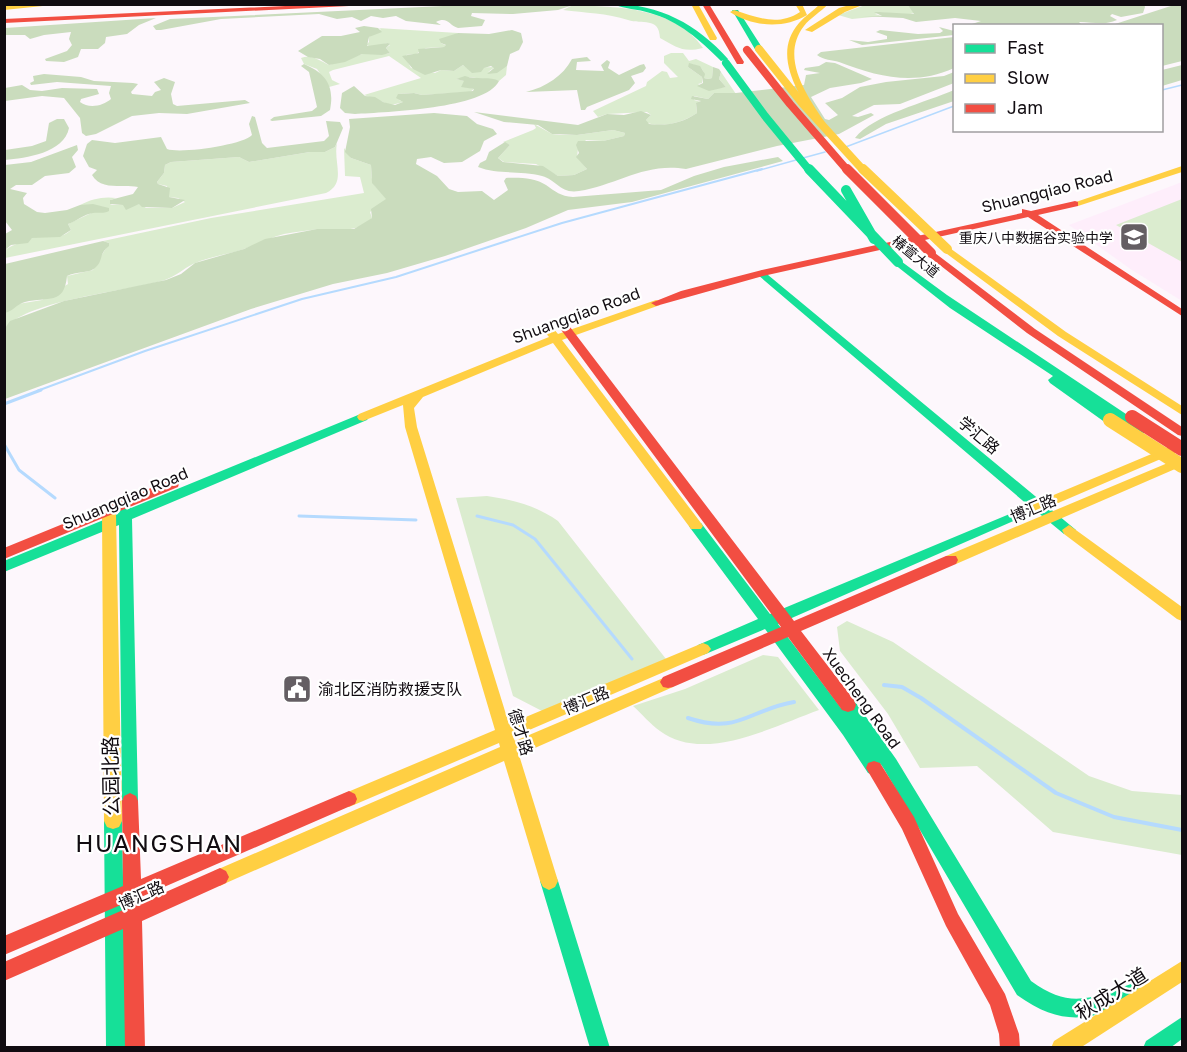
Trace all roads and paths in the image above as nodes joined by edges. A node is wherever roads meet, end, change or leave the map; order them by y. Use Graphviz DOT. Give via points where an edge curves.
graph roads {
  1 [pos="59,4"];
  2 [pos="256,4"];
  3 [pos="386,4"];
  4 [pos="616,4"];
  5 [pos="694,4"];
  6 [pos="705,4"];
  7 [pos="718,4"];
  8 [pos="798,4"];
  9 [pos="825,4"];
  10 [pos="862,4"];
  11 [pos="4,8"];
  12 [pos="732,8"];
  13 [pos="4,15"];
  14 [pos="4,23"];
  15 [pos="796,40"];
  16 [pos="739,56"];
  17 [pos="827,132"];
  18 [pos="1182,161"];
  19 [pos="1182,169"];
  20 [pos="853,188"];
  21 [pos="1028,210"];
  22 [pos="922,228"];
  23 [pos="874,239"];
  24 [pos="762,273"];
  25 [pos="990,283"];
  26 [pos="941,296"];
  27 [pos="1182,306"];
  28 [pos="1182,313"];
  29 [pos="559,331"];
  30 [pos="418,395"];
  31 [pos="1150,409"];
  32 [pos="1182,411"];
  33 [pos="366,416"];
  34 [pos="1129,418"];
  35 [pos="411,427"];
  36 [pos="1182,432"];
  37 [pos="1178,445"];
  38 [pos="265,451"];
  39 [pos="1182,461"];
  40 [pos="1182,466"];
  41 [pos="1038,507"];
  42 [pos="125,510"];
  43 [pos="109,517"];
  44 [pos="1052,518"];
  45 [pos="45,544"];
  46 [pos="4,554"];
  47 [pos="4,567"];
  48 [pos="1182,615"];
  49 [pos="774,618"];
  50 [pos="786,633"];
  51 [pos="505,735"];
  52 [pos="510,750"];
  53 [pos="132,892"];
  54 [pos="114,900"];
  55 [pos="133,916"];
  56 [pos="114,924"];
  57 [pos="4,946"];
  58 [pos="1182,971"];
  59 [pos="4,972"];
  60 [pos="1161,985"];
  61 [pos="1182,1027"];
  62 [pos="116,1047"];
  63 [pos="135,1047"];
  64 [pos="600,1047"];
  65 [pos="1010,1047"];
  66 [pos="1061,1047"];
  67 [pos="1153,1047"];
  1 -- 11 [label="main road"];
  2 -- 13 [label="main road"];
  3 -- 14 [label="main road"];
  4 -- 16 [label="main road" via="656,11 688,23"];
  5 -- 16 [label="main road"];
  6 -- 16 [label="main road, 椿萱大道"];
  7 -- 16 [label="main road, 椿萱大道"];
  8 -- 12 [label="main road" via="804,13 783,23 763,22"];
  9 -- 15 [label="main road" via="801,25"];
  10 -- 15 [label="main road" via="842,10"];
  12 -- 16 [label="main road"];
  15 -- 17 [label="main road, bridge" via="792,71"];
  16 -- 17 [label="main road, bridge" via="777,75"];
  16 -- 20 [label="main road, 椿萱大道, bridge" via="802,122"];
  16 -- 23 [label="main road, bridge" via="772,128"];
  17 -- 22 [label="main road, bridge" via="875,185"];
  18 -- 21 [label="main road, Shuangqiao Road"];
  19 -- 21 [label="main road, Shuangqiao Road" via="1098,198"];
  20 -- 22 [label="main road, bridge"];
  20 -- 23 [label="main road, bridge"];
  20 -- 31 [label="main road, 椿萱大道, bridge" via="1031,331"];
  20 -- 34 [label="main road, 椿萱大道, bridge" via="917,258 1012,334"];
  21 -- 24 [label="main road, Shuangqiao Road"];
  21 -- 27 [label="main road"];
  21 -- 28 [label="main road"];
  21 -- 29 [label="main road, Shuangqiao Road" via="752,265 677,285"];
  22 -- 25 [label="main road, bridge"];
  23 -- 26 [label="main road, bridge"];
  24 -- 29 [label="main road, Shuangqiao Road"];
  24 -- 41 [label="main road, 学汇路"];
  25 -- 31 [label="main road"];
  25 -- 32 [label="main road"];
  26 -- 34 [label="main road"];
  26 -- 40 [label="main road, bridge" via="1110,420"];
  29 -- 30 [label="main road, Shuangqiao Road"];
  29 -- 38 [label="main road, Shuangqiao Road"];
  29 -- 49 [label="main road, Xuecheng Road"];
  30 -- 33 [label="main road, Shuangqiao Road"];
  30 -- 35 [label="main road, 德才路" via="408,407"];
  31 -- 36 [label="main road, 椿萱大道"];
  33 -- 35 [label="main road" via="393,415"];
  33 -- 38 [label="main road, Shuangqiao Road"];
  34 -- 37 [label="main road, 椿萱大道, bridge"];
  35 -- 51 [label="main road, 德才路"];
  37 -- 41 [label="main road, 博汇路"];
  38 -- 42 [label="main road, Shuangqiao Road"];
  39 -- 44 [label="main road, 博汇路"];
  41 -- 44 [label="main road, 学汇路"];
  41 -- 49 [label="main road, 博汇路"];
  42 -- 43 [label="main road, Shuangqiao Road"];
  42 -- 53 [label="main road, 公园北路"];
  43 -- 45 [label="main road, Shuangqiao Road"];
  43 -- 54 [label="main road, 公园北路"];
  44 -- 48 [label="main road, 学汇路"];
  44 -- 50 [label="main road, 博汇路"];
  45 -- 46 [label="main road, Shuangqiao Road"];
  45 -- 47 [label="main road, Shuangqiao Road"];
  49 -- 50 [label="main road, Xuecheng Road"];
  49 -- 51 [label="main road, 博汇路"];
  50 -- 52 [label="main road, 博汇路"];
  50 -- 60 [label="main road, Xuecheng Road" via="890,764 1024,988 1037,1001 1064,1011 1077,1011"];
  50 -- 65 [label="main road, Xuecheng Road" via="909,825 951,919 1008,1023"];
  51 -- 52 [label="main road, 德才路"];
  51 -- 53 [label="main road, 博汇路"];
  52 -- 55 [label="main road, 博汇路"];
  52 -- 64 [label="main road, 德才路"];
  53 -- 54 [label="main road, 博汇路"];
  53 -- 55 [label="main road, 公园北路"];
  54 -- 56 [label="main road, 公园北路"];
  54 -- 57 [label="main road, 博汇路"];
  55 -- 56 [label="main road, 博汇路"];
  55 -- 63 [label="main road, 公园北路"];
  56 -- 59 [label="main road, 博汇路"];
  56 -- 62 [label="main road, 公园北路"];
  58 -- 60 [label="main road, 秋成大道"];
  60 -- 66 [label="main road, 秋成大道"];
  61 -- 67 [label="main road"];
}
